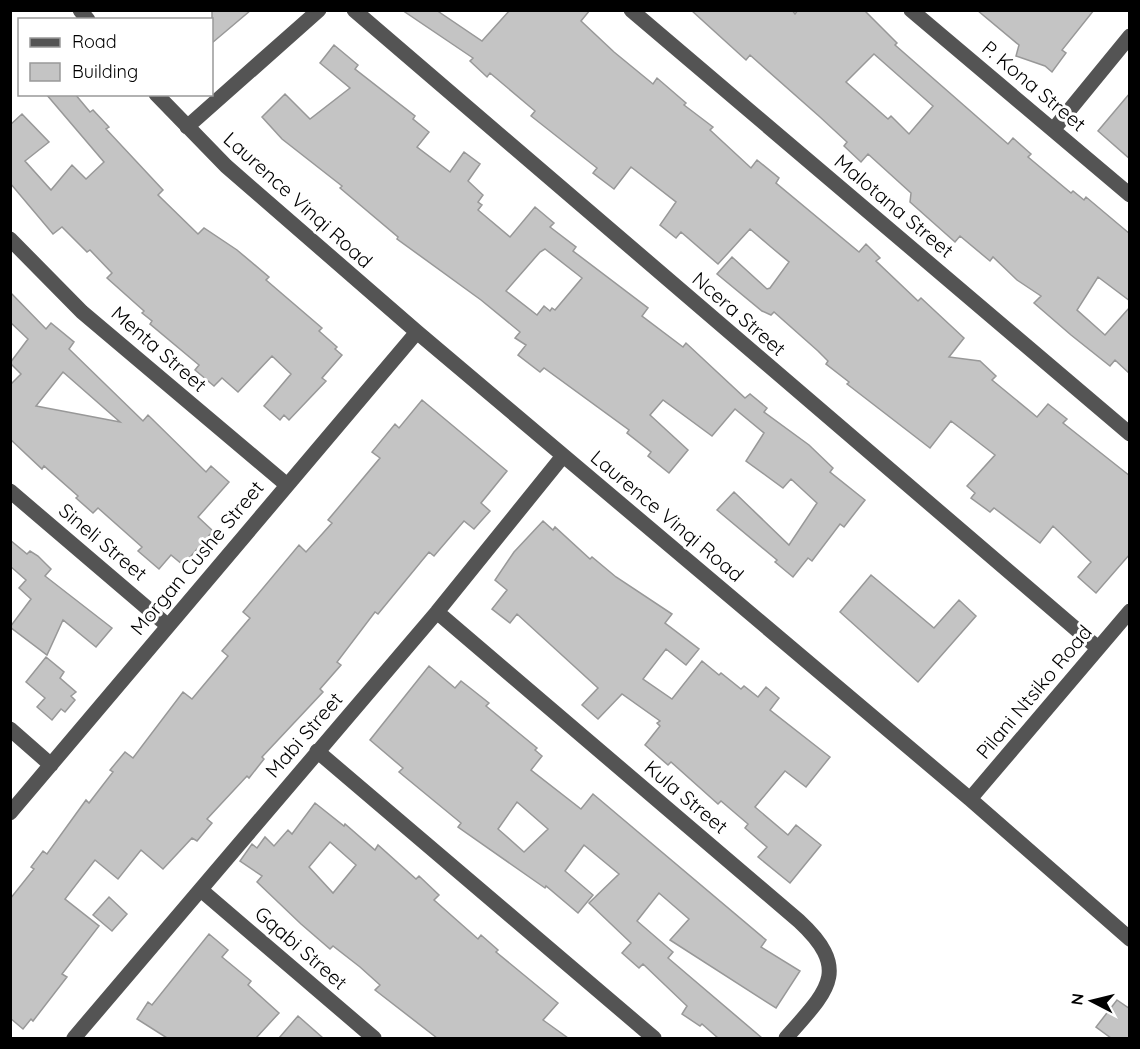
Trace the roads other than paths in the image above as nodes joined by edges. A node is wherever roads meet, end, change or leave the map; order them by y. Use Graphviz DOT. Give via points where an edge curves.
graph roads {
  1 [pos="319,10"];
  2 [pos="354,10"];
  3 [pos="631,10"];
  4 [pos="913,11"];
  5 [pos="1130,36"];
  6 [pos="158,96"];
  7 [pos="187,128"];
  8 [pos="1053,130"];
  9 [pos="1130,195"];
  10 [pos="10,239"];
  11 [pos="417,332"];
  12 [pos="1130,434"];
  13 [pos="563,456"];
  14 [pos="287,484"];
  15 [pos="10,491"];
  16 [pos="1130,611"];
  17 [pos="437,612"];
  18 [pos="167,625"];
  19 [pos="1098,648"];
  20 [pos="10,729"];
  21 [pos="317,751"];
  22 [pos="51,765"];
  23 [pos="970,799"];
  24 [pos="10,813"];
  25 [pos="201,890"];
  26 [pos="1130,939"];
  27 [pos="82,1036"];
  28 [pos="374,1038"];
  29 [pos="654,1038"];
  30 [pos="786,1038"];
  1 -- 7 [label="street"];
  2 -- 19 [label="street, Ncera Street"];
  3 -- 12 [label="street, Malotana Street"];
  4 -- 8 [label="street, P. Kona Street"];
  5 -- 8 [label="street"];
  6 -- 7 [label="street, Laurence Vinqi Road"];
  7 -- 11 [label="street, Laurence Vinqi Road"];
  8 -- 9 [label="street, P. Kona Street"];
  10 -- 14 [label="street, Menta Street" via="82,312"];
  11 -- 13 [label="street, Laurence Vinqi Road"];
  11 -- 14 [label="street, Morgan Cushe Street"];
  13 -- 17 [label="street, Mabi Street"];
  13 -- 23 [label="street, Laurence Vinqi Road"];
  14 -- 18 [label="street, Morgan Cushe Street"];
  15 -- 18 [label="street, Sineli Street"];
  16 -- 19 [label="street, Pilani Ntsiko Road"];
  17 -- 21 [label="street, Mabi Street"];
  17 -- 30 [label="street, Kula Street" via="823,945 829,959 828,982 822,996"];
  18 -- 22 [label="street, Morgan Cushe Street"];
  19 -- 23 [label="street, Pilani Ntsiko Road"];
  20 -- 22 [label="street"];
  21 -- 25 [label="street, Mabi Street"];
  21 -- 29 [label="street"];
  22 -- 24 [label="street, Morgan Cushe Street"];
  23 -- 26 [label="street, Laurence Vinqi Road"];
  25 -- 27 [label="street, Mabi Street"];
  25 -- 28 [label="street, Gqabi Street"];
}
